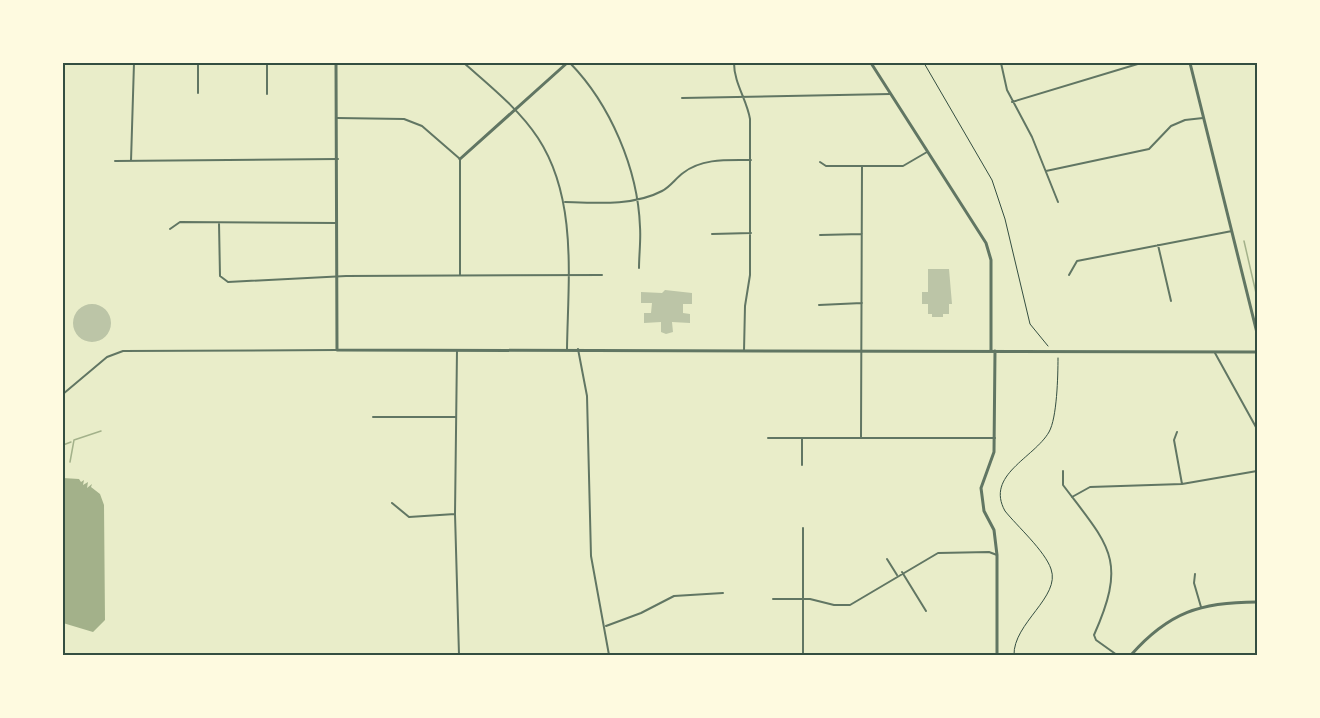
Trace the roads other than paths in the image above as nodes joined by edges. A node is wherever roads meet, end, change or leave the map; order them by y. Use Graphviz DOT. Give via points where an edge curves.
graph roads {
  1 [pos="134,63"];
  2 [pos="198,63"];
  3 [pos="267,63"];
  4 [pos="336,63"];
  5 [pos="464,63"];
  6 [pos="569,63"];
  7 [pos="734,63"];
  8 [pos="871,63"];
  9 [pos="1001,63"];
  10 [pos="1141,63"];
  11 [pos="1190,63"];
  12 [pos="198,93"];
  13 [pos="267,94"];
  14 [pos="890,94"];
  15 [pos="682,98"];
  16 [pos="744,98"];
  17 [pos="1012,102"];
  18 [pos="514,109"];
  19 [pos="337,118"];
  20 [pos="1203,118"];
  21 [pos="927,152"];
  22 [pos="338,159"];
  23 [pos="460,159"];
  24 [pos="751,160"];
  25 [pos="115,161"];
  26 [pos="131,161"];
  27 [pos="820,162"];
  28 [pos="862,166"];
  29 [pos="1046,171"];
  30 [pos="637,199"];
  31 [pos="565,202"];
  32 [pos="1058,202"];
  33 [pos="219,223"];
  34 [pos="337,223"];
  35 [pos="170,229"];
  36 [pos="1232,231"];
  37 [pos="751,233"];
  38 [pos="712,234"];
  39 [pos="862,234"];
  40 [pos="820,235"];
  41 [pos="1158,245"];
  42 [pos="639,268"];
  43 [pos="460,274"];
  44 [pos="568,275"];
  45 [pos="602,275"];
  46 [pos="1069,275"];
  47 [pos="337,277"];
  48 [pos="1171,301"];
  49 [pos="862,303"];
  50 [pos="819,304"];
  51 [pos="1257,333"];
  52 [pos="567,349"];
  53 [pos="579,349"];
  54 [pos="337,350"];
  55 [pos="457,350"];
  56 [pos="744,351"];
  57 [pos="861,351"];
  58 [pos="993,351"];
  59 [pos="1257,352"];
  60 [pos="1215,353"];
  61 [pos="63,393"];
  62 [pos="373,417"];
  63 [pos="456,417"];
  64 [pos="1257,429"];
  65 [pos="1178,432"];
  66 [pos="768,438"];
  67 [pos="802,438"];
  68 [pos="861,438"];
  69 [pos="995,438"];
  70 [pos="802,465"];
  71 [pos="1063,471"];
  72 [pos="1257,471"];
  73 [pos="1182,484"];
  74 [pos="1072,497"];
  75 [pos="392,503"];
  76 [pos="455,514"];
  77 [pos="803,528"];
  78 [pos="997,555"];
  79 [pos="886,559"];
  80 [pos="902,572"];
  81 [pos="1195,574"];
  82 [pos="897,575"];
  83 [pos="723,593"];
  84 [pos="773,599"];
  85 [pos="803,599"];
  86 [pos="1257,602"];
  87 [pos="1201,607"];
  88 [pos="926,611"];
  89 [pos="606,626"];
  90 [pos="459,655"];
  91 [pos="609,655"];
  92 [pos="803,655"];
  93 [pos="997,655"];
  94 [pos="1117,655"];
  95 [pos="1131,655"];
  1 -- 26 [label="street"];
  2 -- 12 [label="street"];
  3 -- 13 [label="street"];
  4 -- 19 [label="street"];
  5 -- 18 [label="street"];
  6 -- 18 [label="street"];
  6 -- 30 [label="street" via="585,79 611,121"];
  7 -- 16 [label="street"];
  8 -- 14 [label="street"];
  9 -- 17 [label="street"];
  10 -- 17 [label="street"];
  11 -- 20 [label="street"];
  14 -- 16 [label="street"];
  14 -- 21 [label="street"];
  15 -- 16 [label="street"];
  16 -- 24 [label="street" via="750,119"];
  17 -- 29 [label="street"];
  18 -- 23 [label="street"];
  18 -- 31 [label="street" via="538,138"];
  19 -- 22 [label="street"];
  19 -- 23 [label="street" via="404,119 422,126"];
  20 -- 29 [label="street" via="1171,126 1149,149"];
  20 -- 36 [label="street"];
  21 -- 28 [label="street" via="903,165"];
  21 -- 58 [label="street" via="986,243 991,260"];
  22 -- 26 [label="street"];
  22 -- 34 [label="street"];
  23 -- 43 [label="street"];
  24 -- 30 [label="street" via="699,163 663,191"];
  24 -- 37 [label="street"];
  25 -- 26 [label="street"];
  27 -- 28 [label="street" via="826,166"];
  28 -- 39 [label="street"];
  29 -- 32 [label="street"];
  30 -- 31 [label="street"];
  30 -- 42 [label="street"];
  31 -- 44 [label="street"];
  33 -- 34 [label="street"];
  33 -- 35 [label="street" via="180,222"];
  33 -- 47 [label="street" via="220,276 228,282"];
  34 -- 47 [label="street"];
  36 -- 41 [label="street"];
  36 -- 51 [label="street"];
  37 -- 38 [label="street"];
  37 -- 56 [label="street"];
  39 -- 40 [label="street"];
  39 -- 49 [label="street"];
  41 -- 46 [label="street" via="1077,261"];
  41 -- 48 [label="street"];
  43 -- 44 [label="street"];
  43 -- 47 [label="street"];
  44 -- 45 [label="street"];
  44 -- 52 [label="street"];
  47 -- 54 [label="street"];
  49 -- 50 [label="street"];
  49 -- 57 [label="street"];
  52 -- 53 [label="street"];
  52 -- 55 [label="street"];
  53 -- 56 [label="street"];
  53 -- 89 [label="street" via="587,396 591,556"];
  54 -- 55 [label="street"];
  54 -- 61 [label="street" via="123,351 107,357"];
  55 -- 63 [label="street"];
  56 -- 57 [label="street"];
  57 -- 58 [label="street"];
  57 -- 68 [label="street"];
  58 -- 60 [label="street"];
  58 -- 69 [label="street"];
  59 -- 60 [label="street"];
  60 -- 64 [label="street"];
  62 -- 63 [label="street"];
  63 -- 76 [label="street"];
  65 -- 73 [label="street" via="1174,440"];
  66 -- 67 [label="street"];
  67 -- 68 [label="street"];
  67 -- 70 [label="street"];
  68 -- 69 [label="street"];
  69 -- 78 [label="street" via="981,488"];
  71 -- 74 [label="street" via="1063,485"];
  72 -- 73 [label="street"];
  73 -- 74 [label="street" via="1090,487"];
  74 -- 94 [label="street" via="1100,536 1111,562 1111,591 1094,635"];
  75 -- 76 [label="street" via="409,517"];
  76 -- 90 [label="street"];
  77 -- 85 [label="street"];
  78 -- 80 [label="street" via="938,553"];
  78 -- 93 [label="street"];
  79 -- 82 [label="street"];
  80 -- 82 [label="street"];
  80 -- 88 [label="street"];
  81 -- 87 [label="street"];
  82 -- 85 [label="street" via="850,605"];
  83 -- 89 [label="street" via="674,596"];
  84 -- 85 [label="street"];
  85 -- 92 [label="street"];
  86 -- 87 [label="street"];
  87 -- 95 [label="street" via="1166,622"];
  89 -- 91 [label="street"];
}
